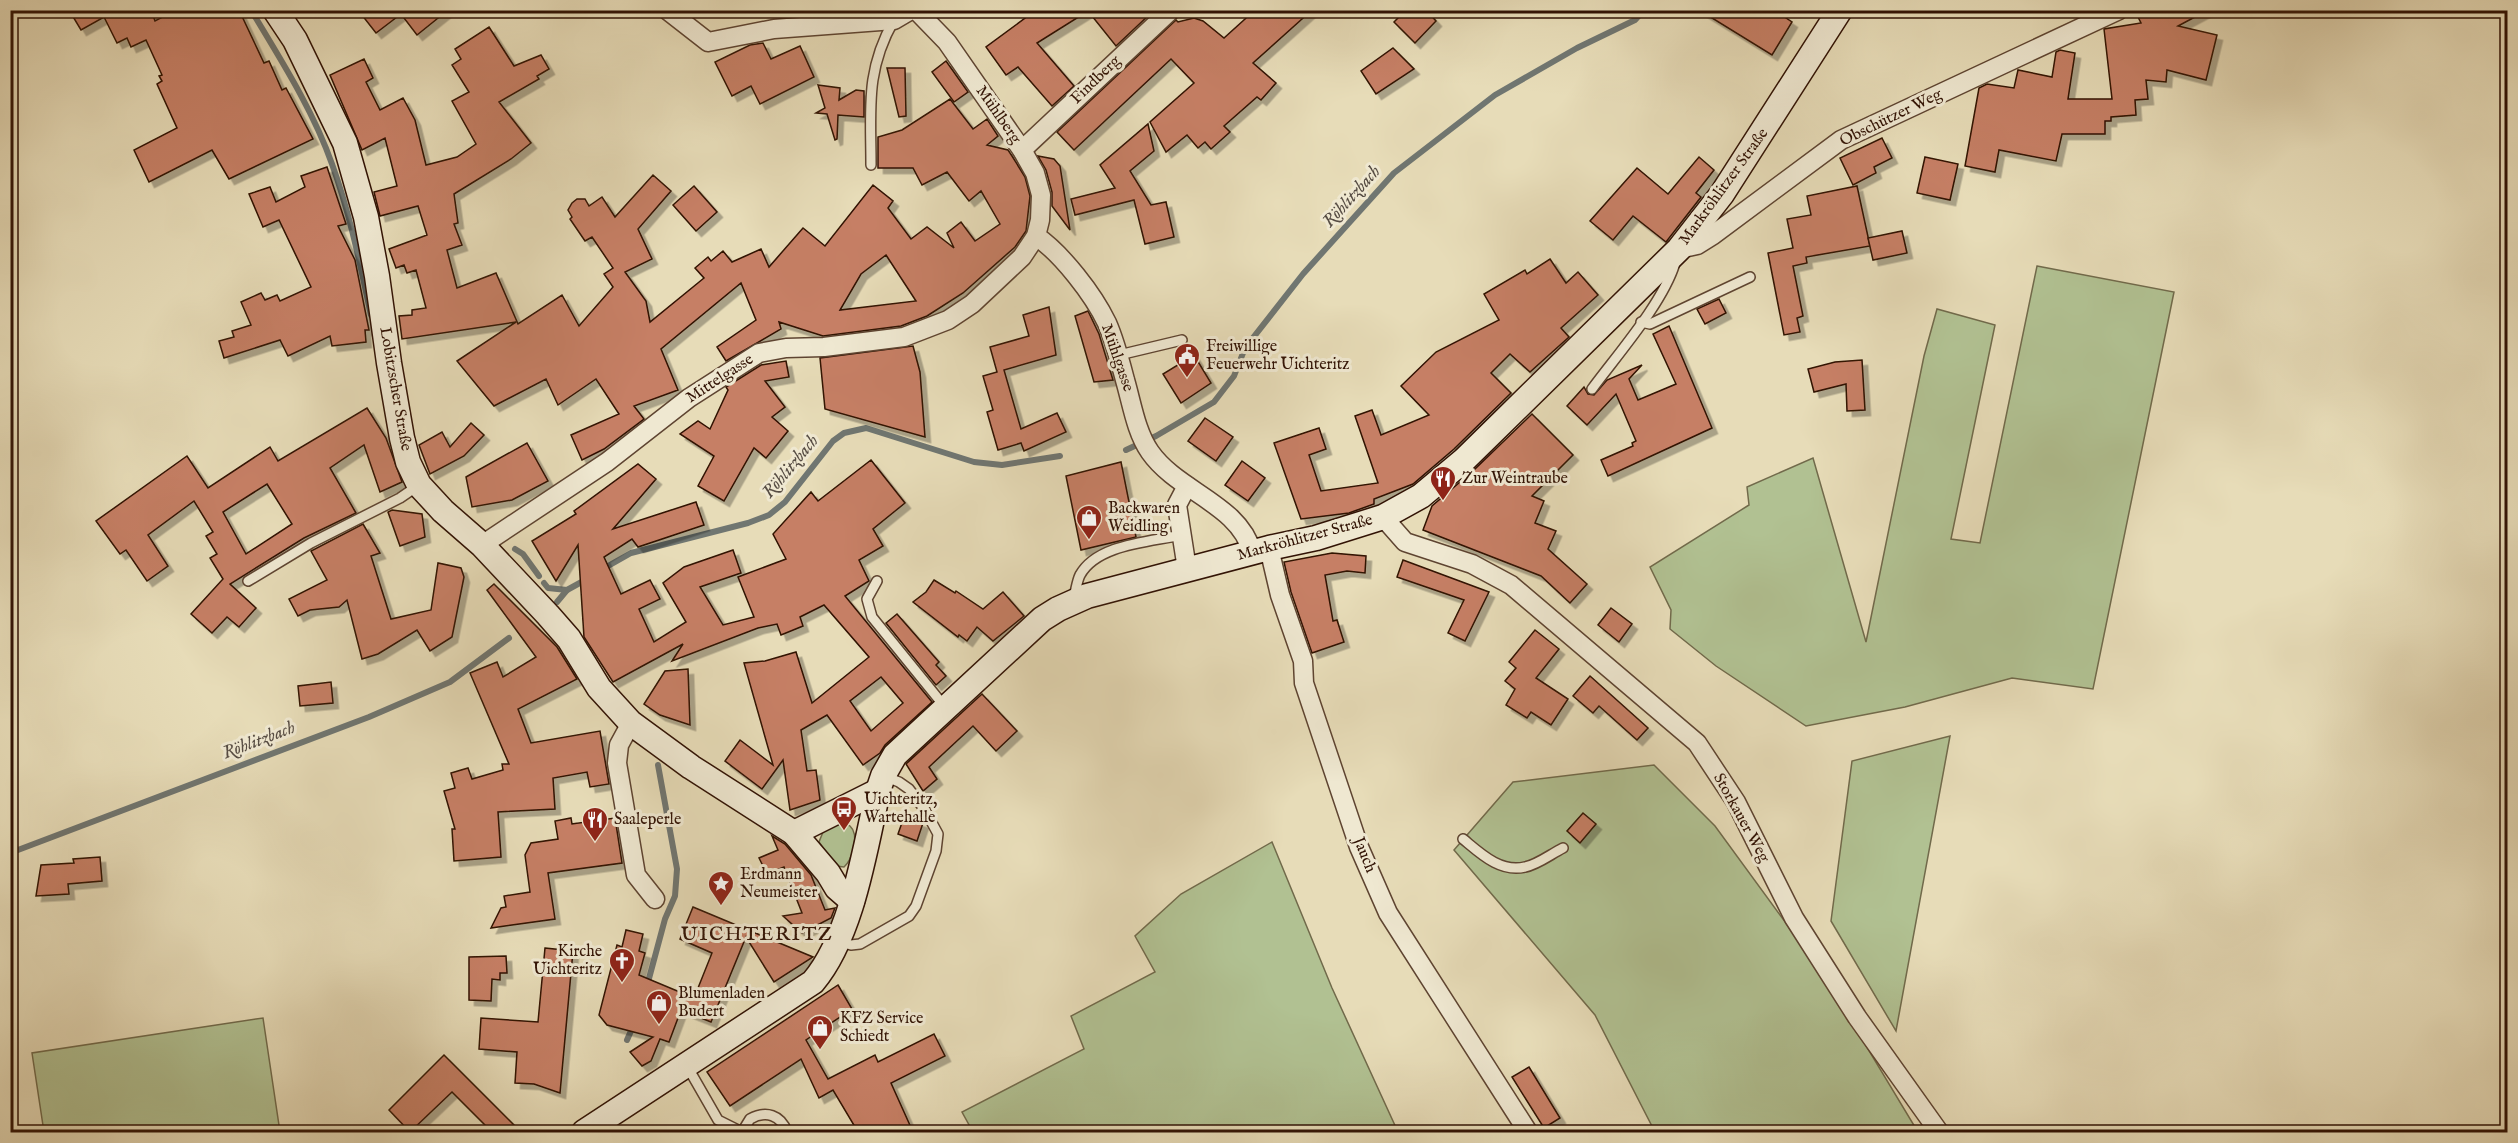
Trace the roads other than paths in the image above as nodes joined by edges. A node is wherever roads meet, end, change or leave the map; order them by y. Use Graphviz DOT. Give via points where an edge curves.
graph roads {
  1 [pos="275,10"];
  2 [pos="667,10"];
  3 [pos="911,10"];
  4 [pos="916,10"];
  5 [pos="1171,10"];
  6 [pos="1840,10"];
  7 [pos="2119,10"];
  8 [pos="894,20"];
  9 [pos="1022,150"];
  10 [pos="871,165"];
  11 [pos="1036,236"];
  12 [pos="1679,249"];
  13 [pos="1749,277"];
  14 [pos="1641,322"];
  15 [pos="1182,340"];
  16 [pos="1119,355"];
  17 [pos="1592,389"];
  18 [pos="419,485"];
  19 [pos="1187,486"];
  20 [pos="1383,517"];
  21 [pos="1181,535"];
  22 [pos="482,545"];
  23 [pos="1260,550"];
  24 [pos="1187,569"];
  25 [pos="248,581"];
  26 [pos="877,581"];
  27 [pos="1073,602"];
  28 [pos="946,708"];
  29 [pos="631,723"];
  30 [pos="881,784"];
  31 [pos="794,833"];
  32 [pos="1463,839"];
  33 [pos="1563,848"];
  34 [pos="655,899"];
  35 [pos="852,901"];
  36 [pos="837,941"];
  37 [pos="687,1066"];
  38 [pos="584,1132"];
  39 [pos="742,1132"];
  40 [pos="787,1132"];
  41 [pos="1528,1132"];
  42 [pos="1939,1132"];
  1 -- 18 [label="main road, Lobitzscher Straße" via="295,40 345,143 366,217 402,438"];
  2 -- 8 [label="street" via="708,42 774,29"];
  3 -- 8 [label="street"];
  4 -- 9 [label="street, Mühlberg" via="947,42"];
  5 -- 9 [label="street, Findberg"];
  6 -- 12 [label="main road, Markröhlitzer Straße" via="1722,195"];
  7 -- 12 [label="street, Obschützer Weg" via="1841,140 1713,235 1697,245"];
  8 -- 10 [label="lane" via="871,81"];
  9 -- 11 [label="street, Mühlberg" via="1035,173 1041,195"];
  11 -- 16 [label="street, Mühlgasse" via="1051,246 1088,293 1106,322"];
  11 -- 22 [label="street, Mittelgasse" via="1022,257 972,304 948,320 904,337 759,353"];
  12 -- 14 [label="lane" via="1671,276"];
  12 -- 20 [label="main road, Markröhlitzer Straße" via="1464,460 1422,496"];
  13 -- 14 [label="lane" via="1650,324"];
  14 -- 17 [label="lane"];
  15 -- 16 [label="lane"];
  16 -- 19 [label="street, Mühlgasse" via="1140,434 1164,468"];
  18 -- 22 [label="main road, Lobitzscher Straße"];
  18 -- 25 [label="lane"];
  19 -- 21 [label="street" via="1177,505"];
  19 -- 23 [label="street, Mühlgasse" via="1238,524"];
  20 -- 23 [label="main road, Markröhlitzer Straße"];
  20 -- 42 [label="street, Storkauer Weg" via="1405,542 1472,564 1512,585 1697,743 1736,802 1794,918 1857,1017"];
  21 -- 24 [label="street"];
  21 -- 27 [label="lane" via="1101,553 1079,576"];
  22 -- 29 [label="main road, Lobitzscher Straße" via="569,639 599,688"];
  23 -- 24 [label="main road, Markröhlitzer Straße"];
  23 -- 41 [label="street, Jauch" via="1303,661 1304,683 1359,847 1388,913"];
  24 -- 27 [label="main road, Markröhlitzer Straße"];
  26 -- 28 [label="lane" via="867,599 872,617"];
  27 -- 28 [label="main road, Markröhlitzer Straße" via="1042,619"];
  28 -- 30 [label="main road, Markröhlitzer Straße" via="894,755"];
  29 -- 31 [label="main road, Lobitzscher Straße"];
  29 -- 34 [label="street" via="619,745 618,763 636,875"];
  30 -- 31 [label="main road"];
  30 -- 35 [label="main road"];
  30 -- 36 [label="lane" via="899,782 909,789 938,834 936,851 909,916 860,944"];
  31 -- 35 [label="main road, Lobitzscher Straße"];
  32 -- 33 [label="lane" via="1507,868 1526,867"];
  35 -- 36 [label="main road"];
  36 -- 37 [label="main road" via="823,971 813,982"];
  37 -- 38 [label="main road"];
  37 -- 39 [label="lane" via="718,1120"];
  39 -- 40 [label="lane" via="750,1119 765,1114 780,1119"];
}
